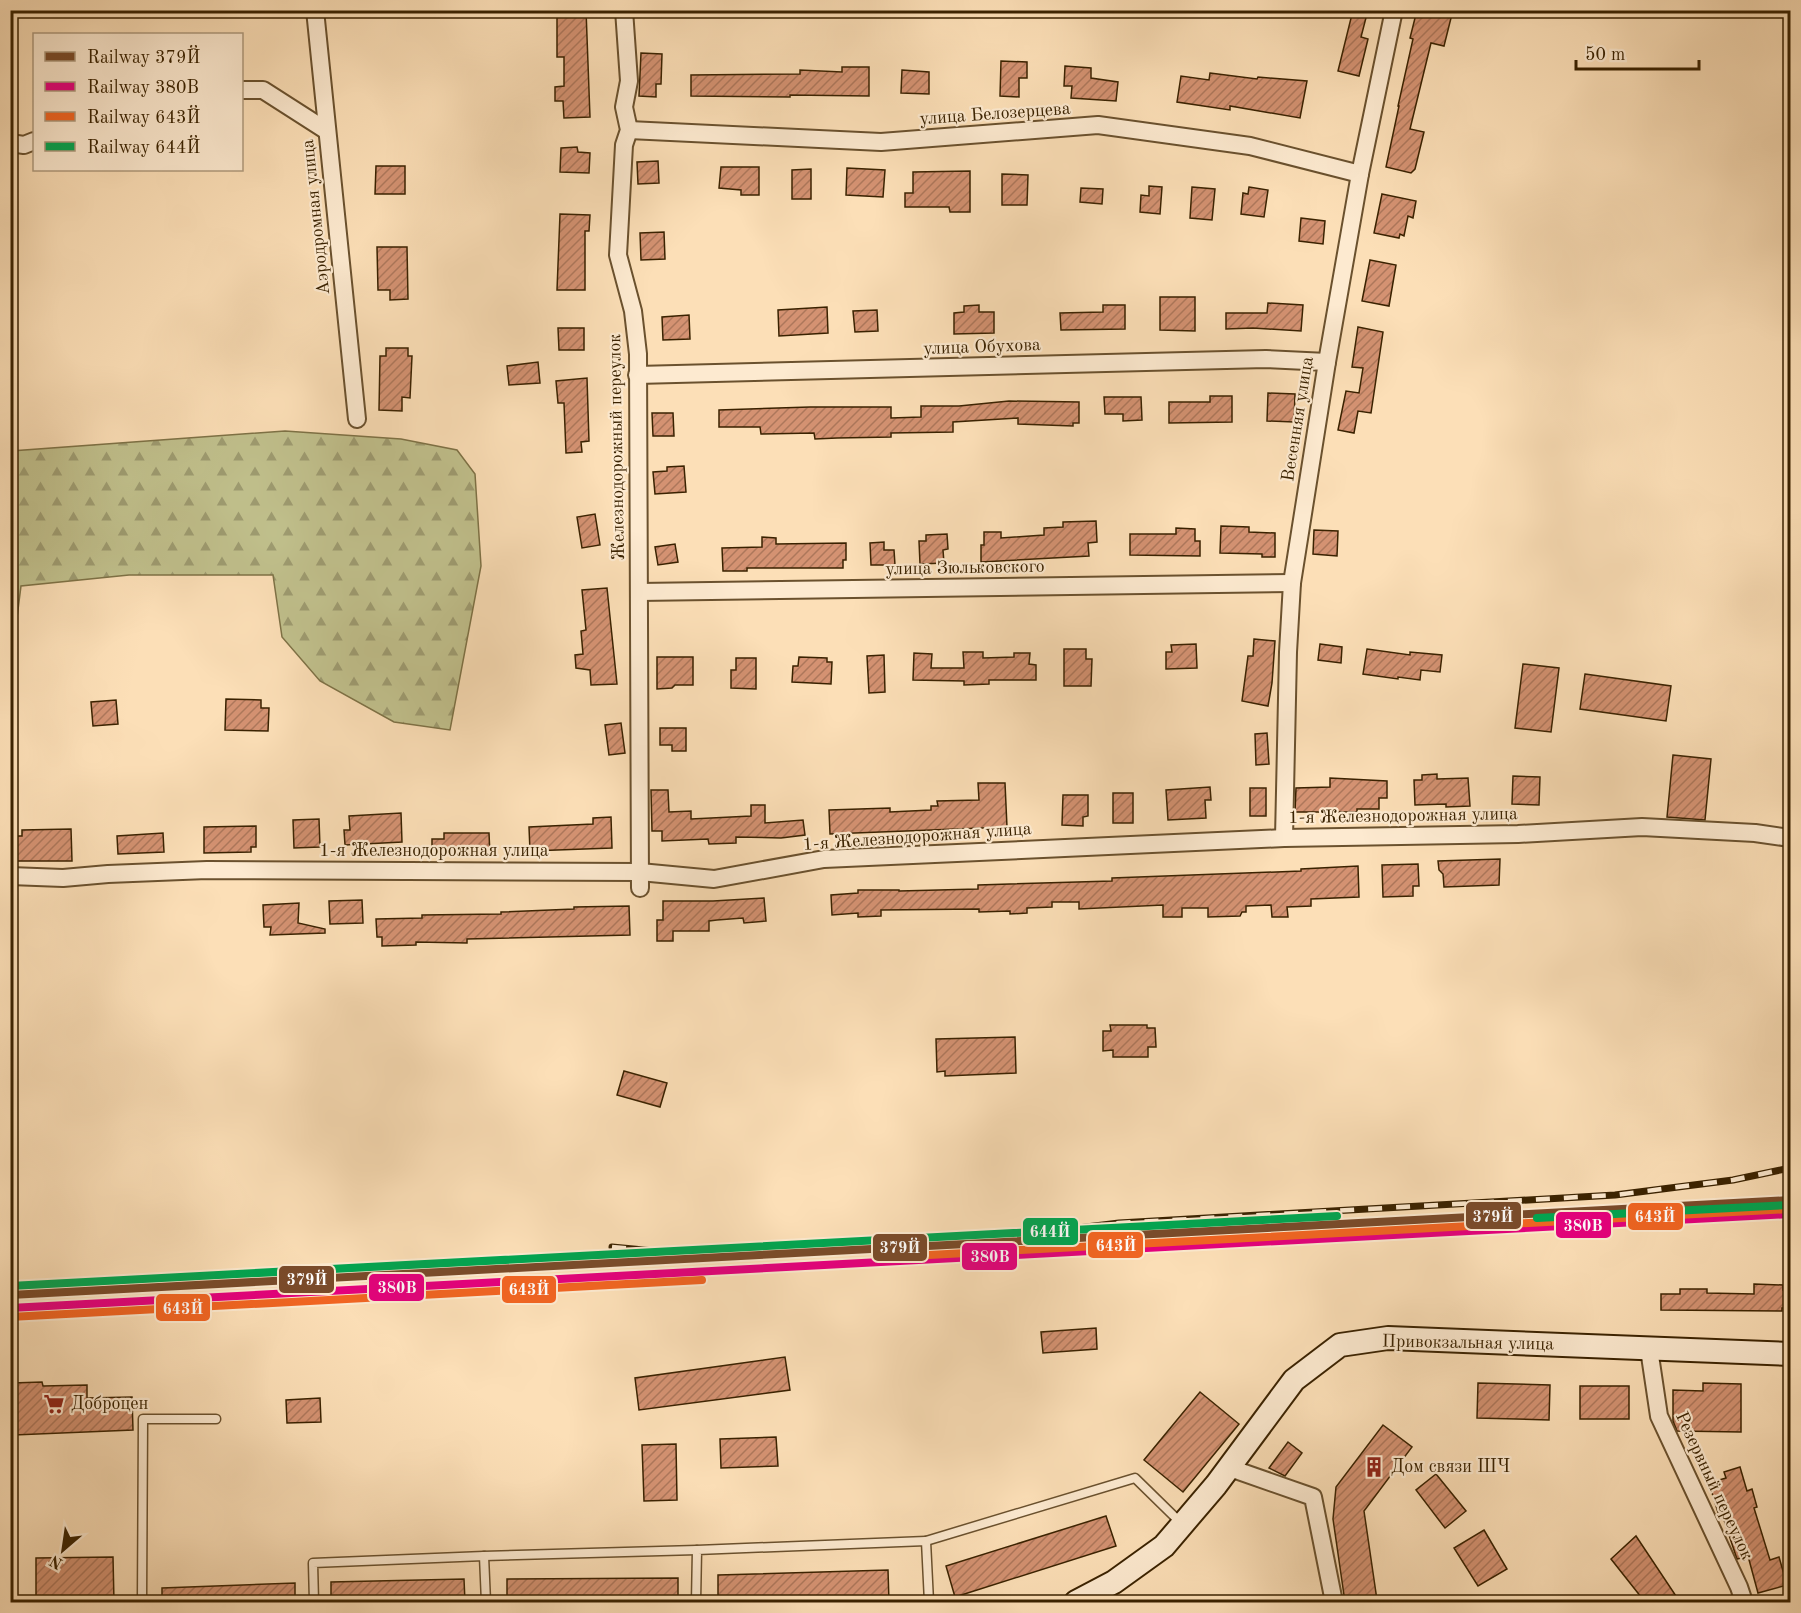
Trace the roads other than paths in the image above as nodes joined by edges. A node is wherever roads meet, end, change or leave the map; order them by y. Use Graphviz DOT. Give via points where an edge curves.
graph roads {
  1 [pos="315,10"];
  2 [pos="624,10"];
  3 [pos="1394,10"];
  4 [pos="243,90"];
  5 [pos="629,130"];
  6 [pos="327,131"];
  7 [pos="33,141"];
  8 [pos="10,143"];
  9 [pos="1360,174"];
  10 [pos="1327,362"];
  11 [pos="637,375"];
  12 [pos="357,419"];
  13 [pos="1292,583"];
  14 [pos="639,592"];
  15 [pos="1284,838"];
  16 [pos="1791,838"];
  17 [pos="10,876"];
  18 [pos="640,880"];
  19 [pos="1649,1348"];
  20 [pos="1791,1354"];
  21 [pos="216,1419"];
  22 [pos="1230,1468"];
  23 [pos="1182,1525"];
  24 [pos="926,1542"];
  25 [pos="697,1550"];
  26 [pos="484,1556"];
  27 [pos="142,1602"];
  28 [pos="314,1602"];
  29 [pos="486,1602"];
  30 [pos="696,1602"];
  31 [pos="929,1602"];
  32 [pos="1076,1602"];
  33 [pos="1334,1602"];
  34 [pos="1744,1602"];
  1 -- 6 [label="street, Аэродромная улица"];
  2 -- 5 [label="street, Железнодорожный переулок" via="629,81 624,108"];
  3 -- 9 [label="street, Весенняя улица"];
  4 -- 6 [label="street" via="263,90"];
  5 -- 9 [label="street, улица Белозерцева" via="881,142 1098,125 1250,146"];
  5 -- 11 [label="street, Железнодорожный переулок" via="624,145 618,255 633,311"];
  6 -- 12 [label="street, Аэродромная улица"];
  7 -- 8 [label="street"];
  9 -- 10 [label="street, Весенняя улица"];
  10 -- 11 [label="street, улица Обухова" via="1266,359"];
  10 -- 13 [label="street, Весенняя улица"];
  11 -- 14 [label="street, Железнодорожный переулок"];
  13 -- 14 [label="street, улица Зюльковского"];
  13 -- 15 [label="street, Весенняя улица"];
  14 -- 18 [label="street, Железнодорожный переулок"];
  15 -- 16 [label="street, 1-я Железнодорожная улица" via="1518,834 1642,827"];
  15 -- 18 [label="street, 1-я Железнодорожная улица" via="824,859 714,879"];
  17 -- 18 [label="street, 1-я Железнодорожная улица" via="63,878 207,870"];
  19 -- 20 [label="main road, Привокзальная улица"];
  19 -- 22 [label="main road, Привокзальная улица" via="1388,1338 1340,1346 1294,1380"];
  19 -- 34 [label="street, Резервный переулок" via="1659,1416"];
  21 -- 27 [label="lane" via="143,1419"];
  22 -- 23 [label="main road, Привокзальная улица"];
  22 -- 33 [label="street" via="1313,1497"];
  23 -- 24 [label="lane" via="1135,1478"];
  23 -- 32 [label="main road, Привокзальная улица" via="1164,1546 1114,1582"];
  24 -- 25 [label="lane"];
  24 -- 31 [label="lane"];
  25 -- 26 [label="lane"];
  25 -- 30 [label="lane"];
  26 -- 28 [label="lane" via="313,1563"];
  26 -- 29 [label="lane"];
}
